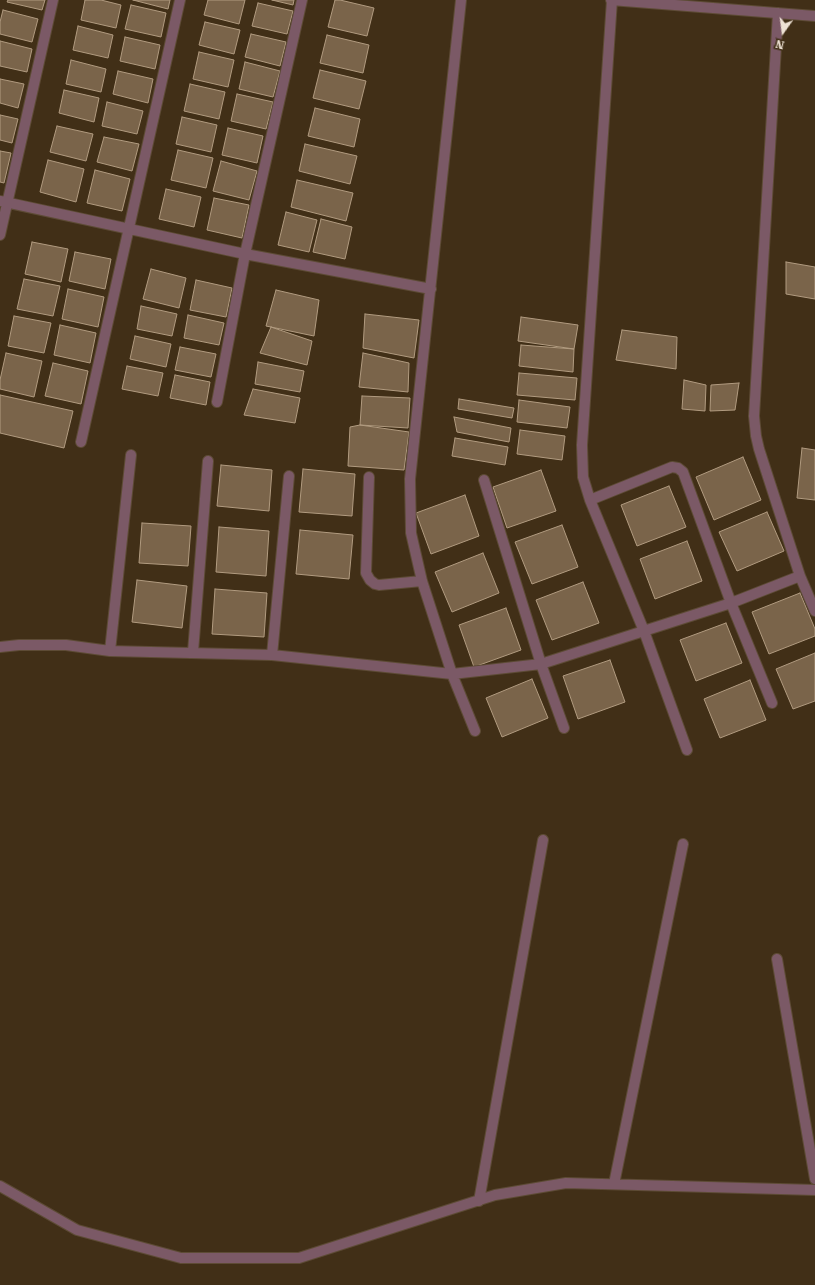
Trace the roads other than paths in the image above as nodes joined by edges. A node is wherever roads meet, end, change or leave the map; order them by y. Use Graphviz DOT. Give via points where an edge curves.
graph roads {
  1 [pos="52,0"];
  2 [pos="180,0"];
  3 [pos="302,0"];
  4 [pos="461,0"];
  5 [pos="611,0"];
  6 [pos="778,13"];
  7 [pos="815,16"];
  8 [pos="3,202"];
  9 [pos="130,229"];
  10 [pos="0,235"];
  11 [pos="245,254"];
  12 [pos="431,289"];
  13 [pos="217,402"];
  14 [pos="81,442"];
  15 [pos="131,455"];
  16 [pos="208,461"];
  17 [pos="289,476"];
  18 [pos="369,477"];
  19 [pos="484,480"];
  20 [pos="590,500"];
  21 [pos="800,576"];
  22 [pos="422,582"];
  23 [pos="732,603"];
  24 [pos="815,611"];
  25 [pos="644,631"];
  26 [pos="0,647"];
  27 [pos="110,651"];
  28 [pos="193,652"];
  29 [pos="272,654"];
  30 [pos="541,664"];
  31 [pos="452,674"];
  32 [pos="772,703"];
  33 [pos="564,728"];
  34 [pos="475,731"];
  35 [pos="686,750"];
  36 [pos="543,840"];
  37 [pos="683,844"];
  38 [pos="777,959"];
  39 [pos="815,1179"];
  40 [pos="614,1184"];
  41 [pos="0,1186"];
  42 [pos="815,1190"];
  43 [pos="479,1201"];
  1 -- 8 [label="street"];
  2 -- 9 [label="street"];
  3 -- 11 [label="street"];
  4 -- 12 [label="street"];
  5 -- 6 [label="street"];
  5 -- 20 [label="street" via="582,445 583,477"];
  6 -- 7 [label="street"];
  6 -- 21 [label="street" via="754,416 758,442"];
  8 -- 9 [label="street"];
  8 -- 10 [label="street"];
  9 -- 11 [label="street"];
  9 -- 14 [label="street"];
  11 -- 12 [label="street"];
  11 -- 13 [label="street"];
  12 -- 22 [label="street" via="410,479 411,533"];
  15 -- 27 [label="street"];
  16 -- 28 [label="street"];
  17 -- 29 [label="street"];
  18 -- 22 [label="street" via="366,573 370,580 379,585"];
  19 -- 30 [label="street"];
  20 -- 23 [label="street" via="672,467 678,468 683,472"];
  20 -- 25 [label="street"];
  21 -- 23 [label="street"];
  21 -- 24 [label="street"];
  22 -- 31 [label="street"];
  23 -- 25 [label="street"];
  23 -- 32 [label="street"];
  25 -- 30 [label="street"];
  25 -- 35 [label="street"];
  26 -- 27 [label="street" via="66,645"];
  27 -- 28 [label="street"];
  28 -- 29 [label="street"];
  29 -- 31 [label="street"];
  30 -- 31 [label="street"];
  30 -- 33 [label="street"];
  31 -- 34 [label="street"];
  36 -- 43 [label="street"];
  37 -- 40 [label="street"];
  38 -- 39 [label="street"];
  40 -- 42 [label="street"];
  40 -- 43 [label="street" via="566,1183"];
  41 -- 43 [label="street" via="77,1230 181,1258 299,1258"];
}
